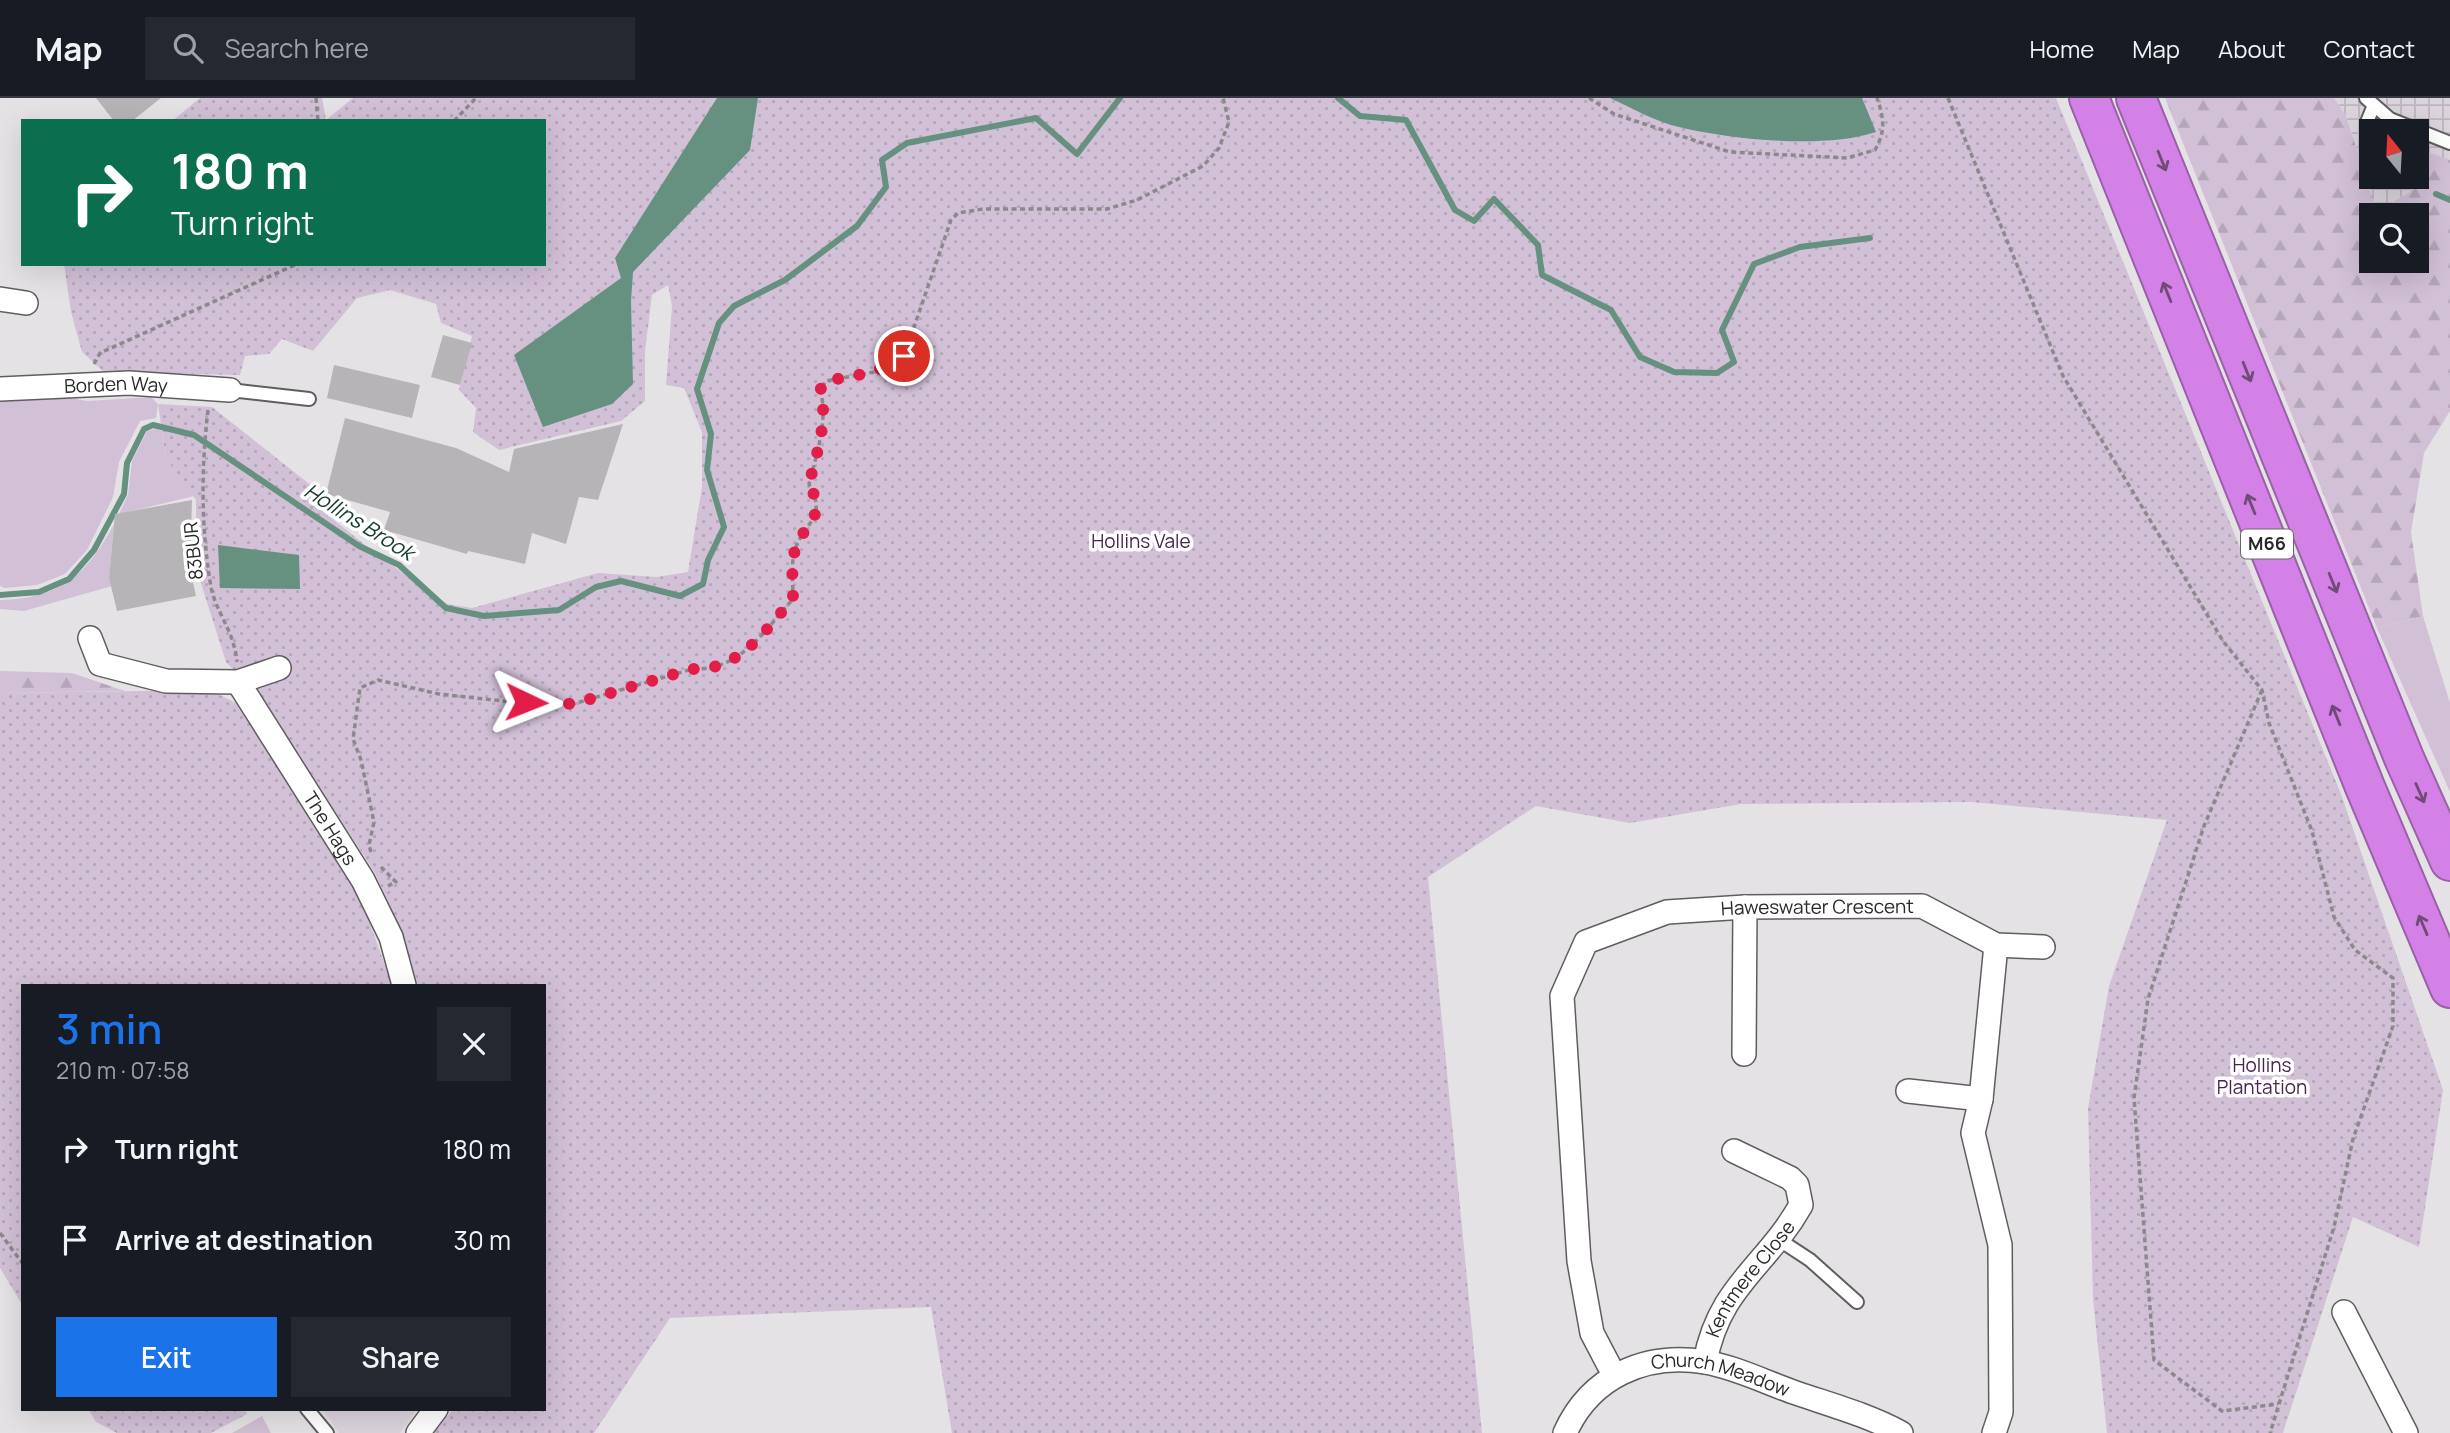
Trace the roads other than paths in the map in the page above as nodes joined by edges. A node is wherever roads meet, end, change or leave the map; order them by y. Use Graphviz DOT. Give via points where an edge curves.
graph roads {
  1 [pos="2089,98"];
  2 [pos="2136,98"];
  3 [pos="2370,102"];
  4 [pos="2450,143"];
  5 [pos="0,299"];
  6 [pos="26,303"];
  7 [pos="0,389"];
  8 [pos="230,390"];
  9 [pos="309,399"];
  10 [pos="90,638"];
  11 [pos="279,668"];
  12 [pos="238,682"];
  13 [pos="2450,861"];
  14 [pos="1745,907"];
  15 [pos="1996,945"];
  16 [pos="2043,947"];
  17 [pos="404,984"];
  18 [pos="2450,988"];
  19 [pos="1744,1054"];
  20 [pos="1908,1091"];
  21 [pos="1981,1098"];
  22 [pos="1734,1151"];
  23 [pos="1779,1239"];
  24 [pos="1857,1302"];
  25 [pos="2344,1312"];
  26 [pos="1705,1362"];
  27 [pos="1614,1375"];
  28 [pos="309,1411"];
  29 [pos="434,1411"];
  30 [pos="327,1433"];
  31 [pos="418,1433"];
  32 [pos="1564,1433"];
  33 [pos="1900,1433"];
  34 [pos="1994,1433"];
  35 [pos="2406,1433"];
  18 -- 1 [label="highway, M66, one-way"];
  2 -- 13 [label="highway, M66, one-way"];
  3 -- 4 [label="lane" via="2390,119"];
  5 -- 6 [label="street"];
  7 -- 8 [label="street, Borden Way" via="129,383"];
  8 -- 9 [label="lane"];
  10 -- 12 [label="street" via="100,664 166,681"];
  11 -- 12 [label="street"];
  12 -- 17 [label="street, The Hags" via="371,896 391,937"];
  14 -- 15 [label="street, Haweswater Crescent" via="1922,906"];
  14 -- 19 [label="street"];
  14 -- 27 [label="street, Haweswater Crescent" via="1667,912 1586,942 1562,996 1579,1261 1591,1333"];
  15 -- 16 [label="street"];
  15 -- 21 [label="street"];
  20 -- 21 [label="street"];
  21 -- 34 [label="street" via="1973,1133 2000,1245 2001,1412"];
  22 -- 23 [label="street, Kentmere Close" via="1797,1185 1801,1205"];
  23 -- 24 [label="lane"];
  23 -- 26 [label="street, Kentmere Close" via="1738,1283 1710,1336"];
  25 -- 35 [label="street"];
  26 -- 27 [label="street, Church Meadow" via="1645,1363"];
  26 -- 33 [label="street, Church Meadow"];
  27 -- 32 [label="street, Church Meadow" via="1582,1401"];
  28 -- 30 [label="lane"];
  29 -- 31 [label="street"];
}
